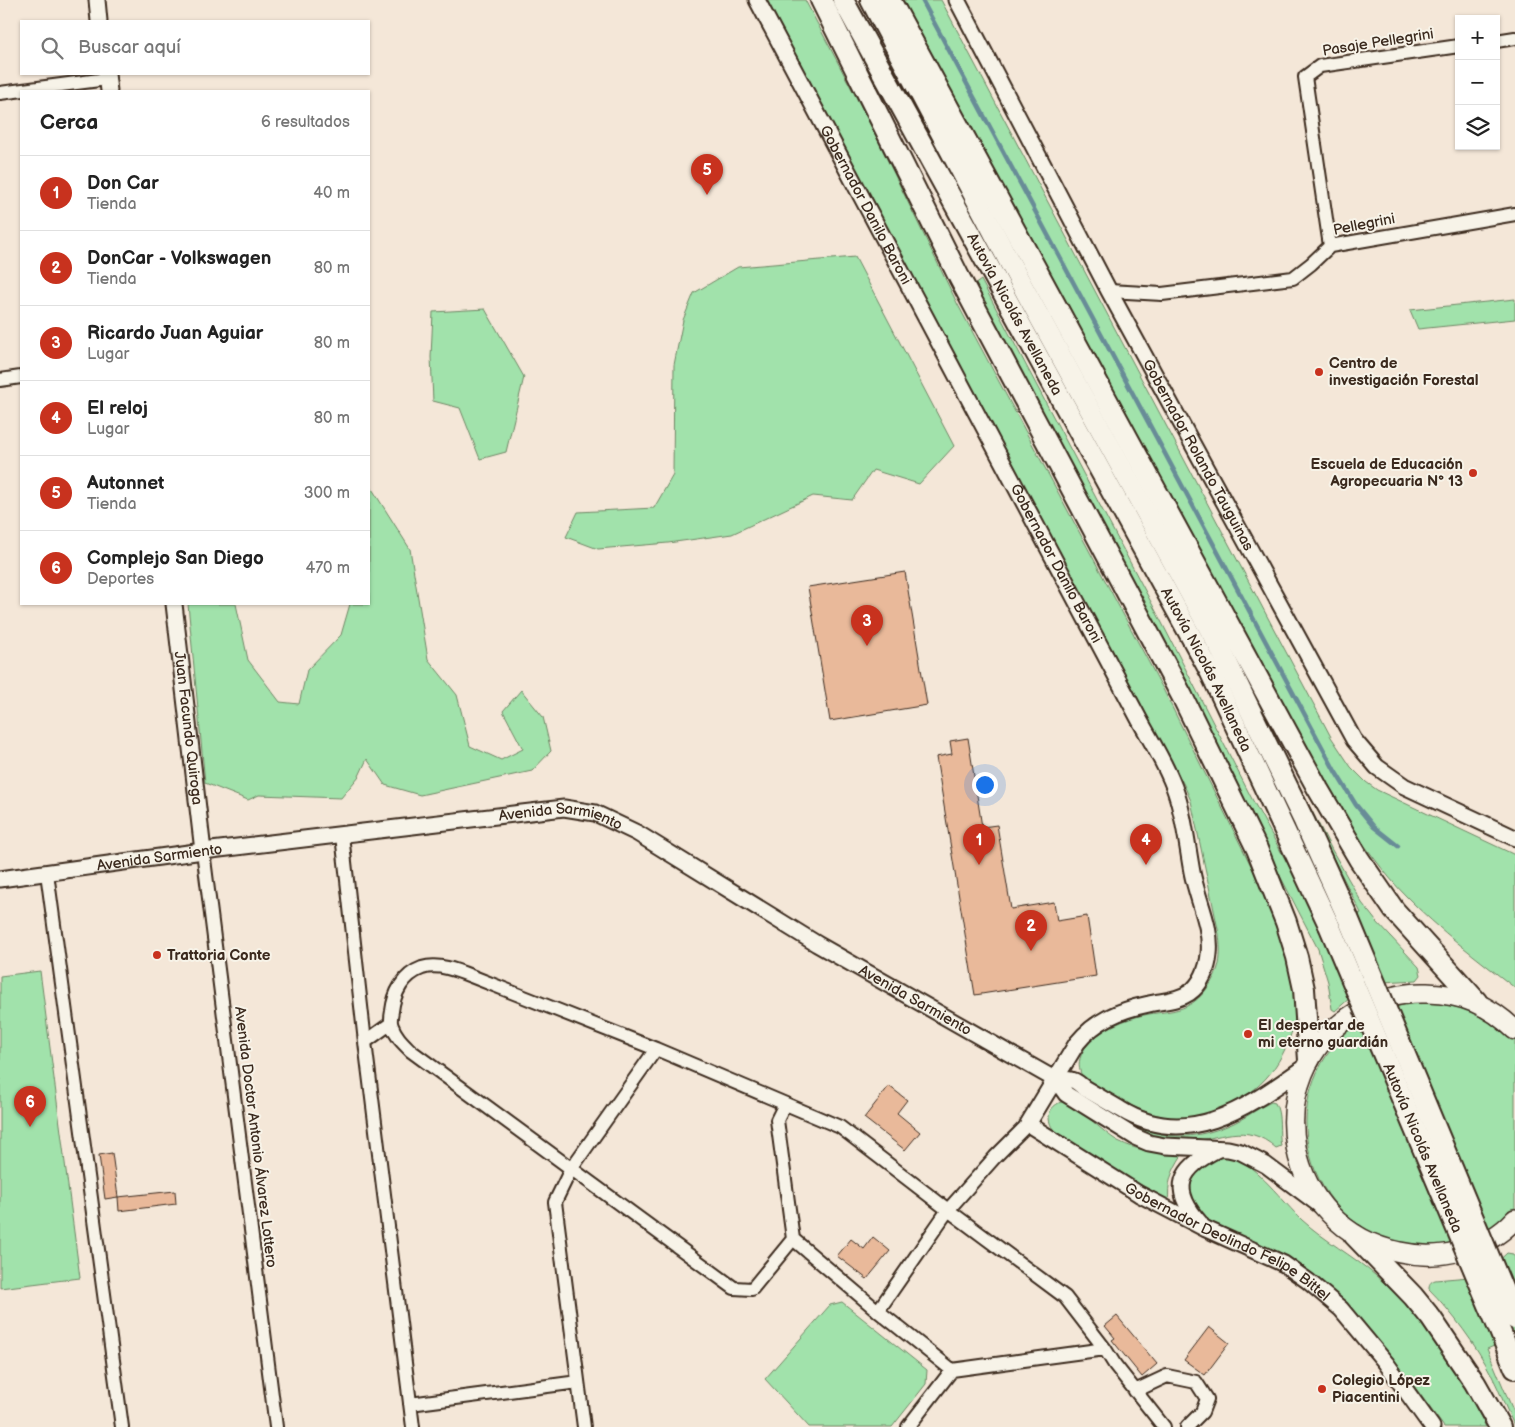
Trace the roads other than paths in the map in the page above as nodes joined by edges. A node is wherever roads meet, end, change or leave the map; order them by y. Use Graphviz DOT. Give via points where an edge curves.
graph roads {
  1 [pos="96,0"];
  2 [pos="757,0"];
  3 [pos="821,0"];
  4 [pos="844,0"];
  5 [pos="871,0"];
  6 [pos="890,0"];
  7 [pos="957,0"];
  8 [pos="100,20"];
  9 [pos="1515,38"];
  10 [pos="1500,40"];
  11 [pos="1455,47"];
  12 [pos="108,81"];
  13 [pos="27,90"];
  14 [pos="20,91"];
  15 [pos="0,93"];
  16 [pos="1515,214"];
  17 [pos="1330,246"];
  18 [pos="1109,291"];
  19 [pos="20,377"];
  20 [pos="0,380"];
  21 [pos="174,605"];
  22 [pos="342,835"];
  23 [pos="1515,838"];
  24 [pos="203,851"];
  25 [pos="47,873"];
  26 [pos="0,880"];
  27 [pos="1477,1002"];
  28 [pos="390,1024"];
  29 [pos="1511,1024"];
  30 [pos="365,1042"];
  31 [pos="656,1049"];
  32 [pos="1308,1063"];
  33 [pos="1056,1080"];
  34 [pos="785,1104"];
  35 [pos="1028,1124"];
  36 [pos="1219,1149"];
  37 [pos="571,1169"];
  38 [pos="1324,1208"];
  39 [pos="948,1210"];
  40 [pos="1515,1219"];
  41 [pos="1206,1229"];
  42 [pos="1354,1234"];
  43 [pos="793,1239"];
  44 [pos="878,1311"];
  45 [pos="1515,1319"];
  46 [pos="1105,1349"];
  47 [pos="1515,1368"];
  48 [pos="952,1370"];
  49 [pos="578,1382"];
  50 [pos="1135,1391"];
  51 [pos="410,1404"];
  52 [pos="122,1427"];
  53 [pos="276,1427"];
  54 [pos="413,1427"];
  55 [pos="584,1427"];
  56 [pos="908,1427"];
  57 [pos="1164,1427"];
  58 [pos="1187,1427"];
  59 [pos="1432,1427"];
  60 [pos="1500,1427"];
  1 -- 8 [label="street"];
  2 -- 33 [label="street, Gobernador Danilo Baroni" via="1174,787 1192,874 1210,939 1205,970 1198,985 1180,998 1103,1019 1077,1043"];
  3 -- 32 [label="highway" via="959,277 1182,696 1257,849 1297,957 1304,990"];
  4 -- 47 [label="highway, Autovía Nicolás Avellaneda, bridge" via="1210,671 1329,926"];
  5 -- 45 [label="highway, Autovía Nicolás Avellaneda, bridge" via="1220,648 1348,918"];
  6 -- 27 [label="highway" via="1359,860 1394,910"];
  7 -- 18 [label="street, Gobernador Rolando Tauguinas"];
  9 -- 10 [label="street"];
  11 -- 17 [label="street, Pasaje Pellegrini" via="1320,66 1305,77"];
  12 -- 13 [label="street"];
  14 -- 15 [label="street"];
  16 -- 17 [label="street, Pellegrini"];
  17 -- 18 [label="street, Pellegrini" via="1292,278 1162,294"];
  18 -- 23 [label="street, Gobernador Rolando Tauguinas" via="1354,740 1376,767 1404,786"];
  19 -- 20 [label="street"];
  21 -- 24 [label="street, Juan Facundo Quiroga"];
  22 -- 24 [label="street, Avenida Sarmiento"];
  22 -- 30 [label="street"];
  22 -- 33 [label="street, Avenida Sarmiento" via="564,808 595,813 637,833 817,944"];
  24 -- 25 [label="street, Avenida Sarmiento"];
  24 -- 53 [label="street, Avenida Doctor Antonio Álvarez Lottero"];
  25 -- 26 [label="street, Avenida Sarmiento"];
  25 -- 52 [label="street"];
  27 -- 29 [label="main road"];
  27 -- 32 [label="main road" via="1417,992 1366,1006 1324,1038"];
  28 -- 30 [label="street"];
  28 -- 31 [label="street" via="397,990 407,977 422,968 444,967"];
  28 -- 37 [label="street" via="411,1051"];
  30 -- 51 [label="street"];
  31 -- 34 [label="street"];
  31 -- 37 [label="street"];
  32 -- 33 [label="street, Avenida Sarmiento" via="1241,1109 1201,1124 1179,1126 1145,1121 1073,1080"];
  32 -- 38 [label="main road" via="1293,1114 1294,1140 1309,1187"];
  33 -- 35 [label="street"];
  33 -- 36 [label="street, Avenida Sarmiento" via="1066,1094 1149,1143"];
  34 -- 39 [label="street" via="840,1126"];
  34 -- 43 [label="street" via="777,1120"];
  35 -- 39 [label="street"];
  35 -- 41 [label="street, Gobernador Deolindo Felipe Bittel" via="1139,1194"];
  36 -- 38 [label="street, Avenida Sarmiento" via="1254,1157"];
  36 -- 41 [label="street" via="1195,1162 1186,1172 1182,1185 1190,1211"];
  37 -- 43 [label="street" via="734,1288 752,1289"];
  37 -- 49 [label="street" via="555,1202"];
  38 -- 42 [label="main road"];
  39 -- 44 [label="street"];
  39 -- 46 [label="street" via="1065,1297"];
  40 -- 42 [label="main road" via="1479,1245 1448,1254 1415,1255 1383,1249"];
  41 -- 59 [label="street, Gobernador Deolindo Felipe Bittel" via="1284,1264 1326,1295 1386,1363"];
  42 -- 60 [label="highway" via="1431,1318"];
  43 -- 44 [label="street"];
  44 -- 48 [label="street"];
  46 -- 48 [label="street"];
  46 -- 50 [label="street"];
  48 -- 56 [label="street"];
  49 -- 51 [label="street"];
  49 -- 55 [label="street"];
  50 -- 57 [label="street"];
  50 -- 58 [label="street" via="1167,1376 1196,1382 1207,1399 1202,1412"];
  51 -- 54 [label="street"];
}
